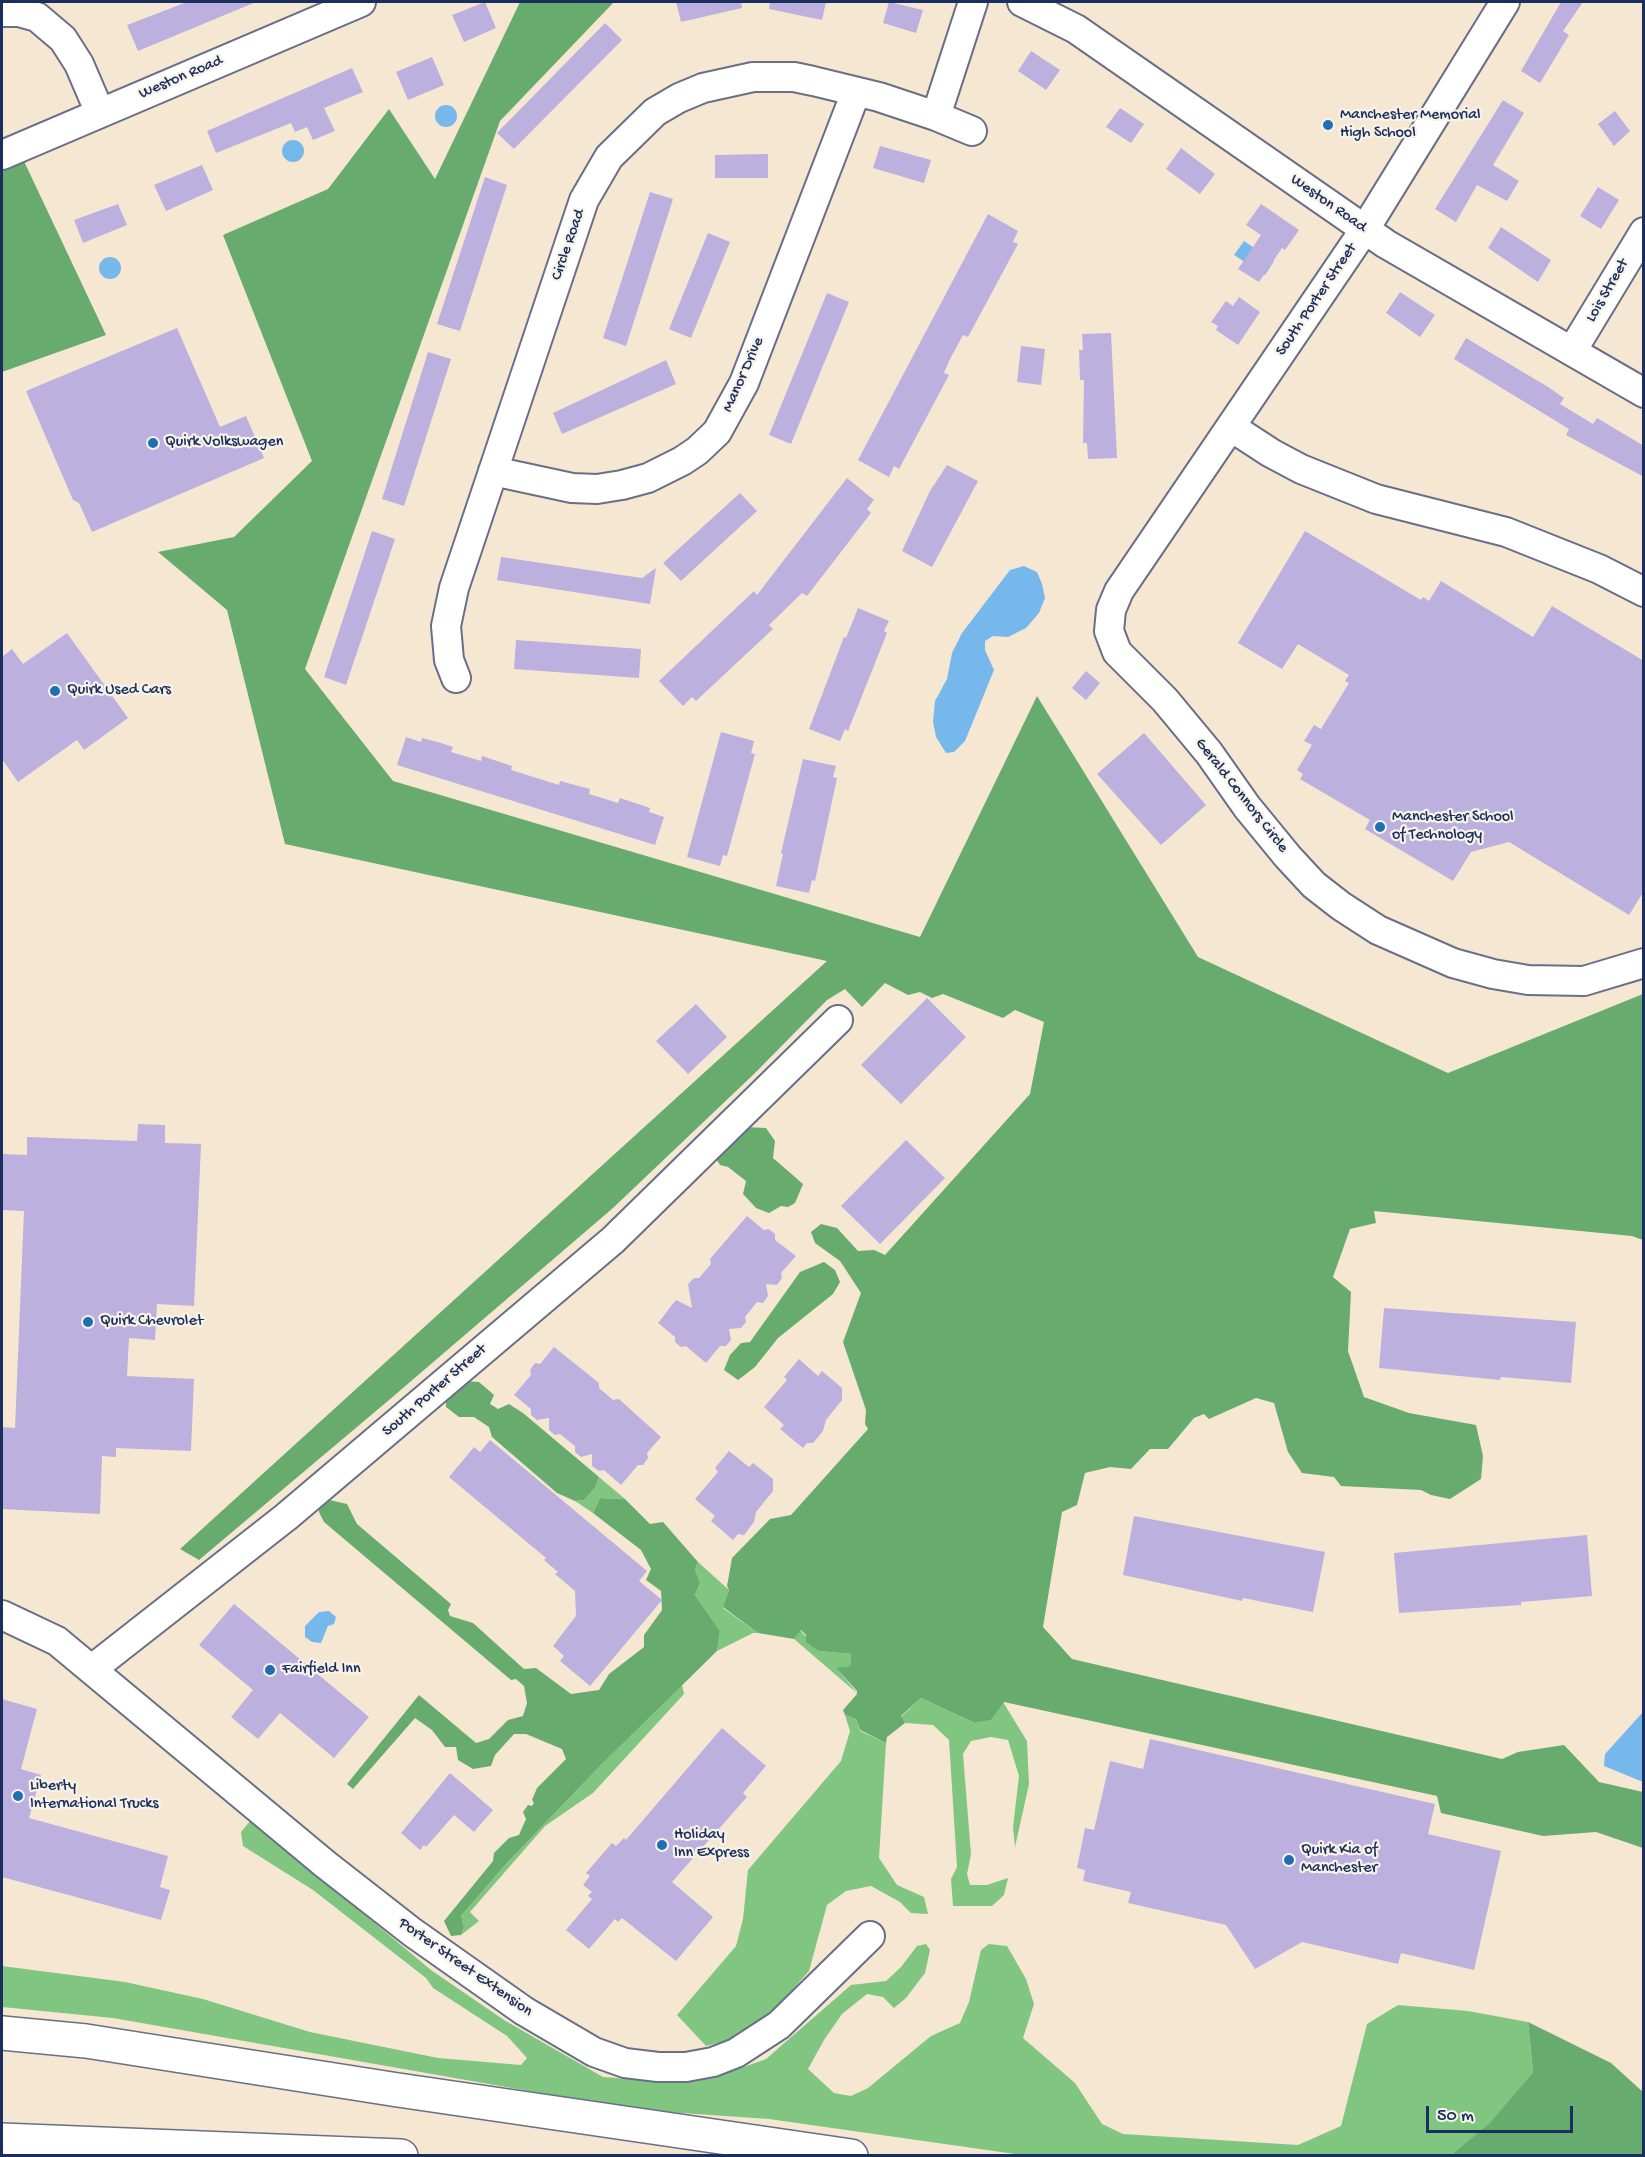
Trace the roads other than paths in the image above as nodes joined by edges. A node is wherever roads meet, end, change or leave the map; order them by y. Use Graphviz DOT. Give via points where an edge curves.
graph roads {
  1 [pos="361,2"];
  2 [pos="973,2"];
  3 [pos="1022,2"];
  4 [pos="1505,2"];
  5 [pos="2,12"];
  6 [pos="856,92"];
  7 [pos="100,112"];
  8 [pos="936,116"];
  9 [pos="972,131"];
  10 [pos="2,155"];
  11 [pos="1365,229"];
  12 [pos="1644,232"];
  13 [pos="1572,351"];
  14 [pos="1644,393"];
  15 [pos="1231,427"];
  16 [pos="493,471"];
  17 [pos="1119,591"];
  18 [pos="1644,592"];
  19 [pos="456,678"];
  20 [pos="1644,963"];
  21 [pos="838,1020"];
  22 [pos="2,1615"];
  23 [pos="92,1669"];
  24 [pos="870,1936"];
  25 [pos="2,2033"];
  26 [pos="2,2140"];
  27 [pos="401,2156"];
  28 [pos="852,2156"];
  1 -- 7 [label="street, Weston Road"];
  2 -- 8 [label="street"];
  3 -- 11 [label="street, Weston Road" via="1076,29"];
  4 -- 11 [label="street, South Porter Street"];
  5 -- 7 [label="street" via="37,17 63,39"];
  6 -- 8 [label="street, Circle Road"];
  6 -- 16 [label="street, Circle Road" via="794,77 753,77 726,82 679,98 655,112 609,157 585,200"];
  6 -- 16 [label="street, Manor Drive" via="744,383 717,432 682,461 648,478 614,487 572,488"];
  7 -- 10 [label="street, Weston Road"];
  8 -- 9 [label="street, Circle Road"];
  11 -- 13 [label="street, Weston Road"];
  11 -- 15 [label="street, South Porter Street"];
  12 -- 13 [label="street, Lois Street"];
  13 -- 14 [label="street, Weston Road"];
  15 -- 17 [label="street, South Porter Street"];
  15 -- 18 [label="street" via="1301,469 1376,499 1506,532 1599,569"];
  16 -- 19 [label="street, Circle Road" via="454,588 446,626 449,660"];
  17 -- 20 [label="street, Gerald Connors Circle" via="1111,610 1109,631 1117,652 1202,744 1288,857 1341,906 1409,945 1493,975 1584,981"];
  21 -- 23 [label="street, South Porter Street" via="613,1240 286,1517"];
  22 -- 23 [label="street" via="57,1641"];
  23 -- 24 [label="street, Porter Street Extension" via="325,1864 458,1966 559,2033 625,2063 686,2067 736,2053 779,2025"];
  25 -- 28 [label="highway" via="98,2043"];
  26 -- 27 [label="highway"];
}
